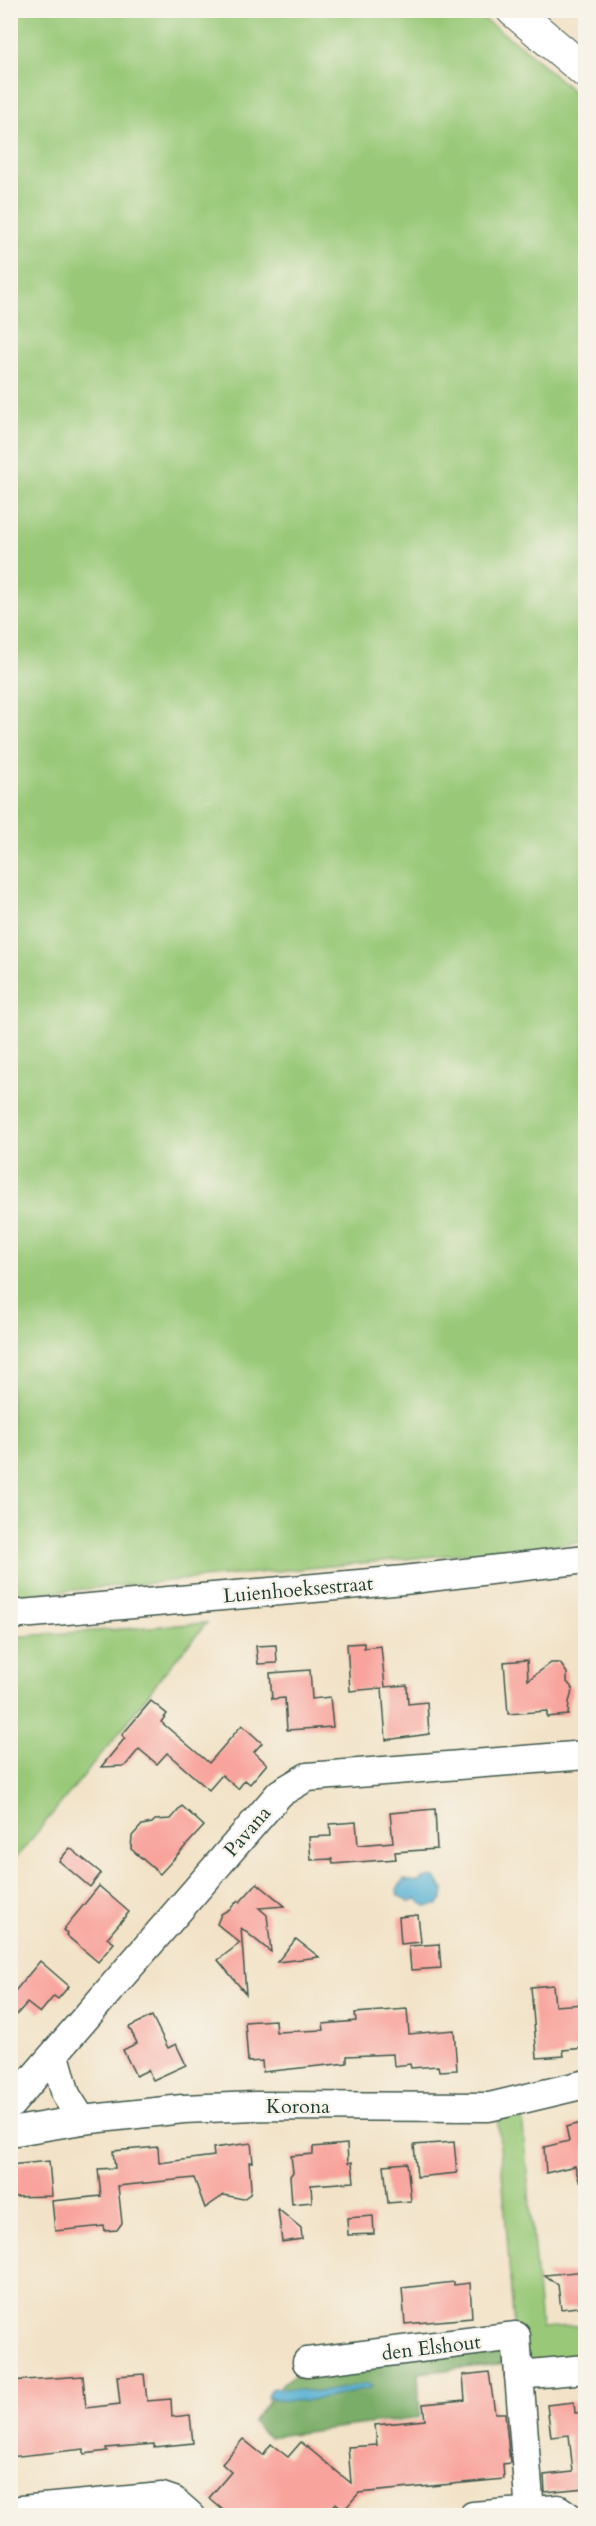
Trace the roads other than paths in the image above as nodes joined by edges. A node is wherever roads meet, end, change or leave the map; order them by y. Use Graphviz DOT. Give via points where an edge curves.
graph roads {
  1 [pos="513,10"];
  2 [pos="585,72"];
  3 [pos="585,1559"];
  4 [pos="10,1615"];
  5 [pos="585,1755"];
  6 [pos="55,2055"];
  7 [pos="585,2084"];
  8 [pos="10,2105"];
  9 [pos="82,2120"];
  10 [pos="10,2132"];
  11 [pos="308,2362"];
  12 [pos="585,2369"];
  13 [pos="519,2375"];
  14 [pos="10,2511"];
  15 [pos="530,2512"];
  16 [pos="191,2516"];
  17 [pos="473,2516"];
  18 [pos="568,2516"];
  1 -- 2 [label="main road"];
  3 -- 4 [label="street, Luienhoeksestraat" via="404,1580"];
  5 -- 6 [label="street, Pavana" via="307,1777 280,1793"];
  6 -- 8 [label="street, Pavana"];
  6 -- 9 [label="street" via="66,2095"];
  7 -- 9 [label="street, Korona" via="489,2107 255,2106"];
  9 -- 10 [label="street, Korona"];
  11 -- 13 [label="street, den Elshout" via="516,2337"];
  12 -- 13 [label="street"];
  13 -- 15 [label="street, den Elshout"];
  14 -- 16 [label="street" via="162,2498"];
  15 -- 17 [label="street"];
  15 -- 18 [label="street" via="558,2509"];
}
